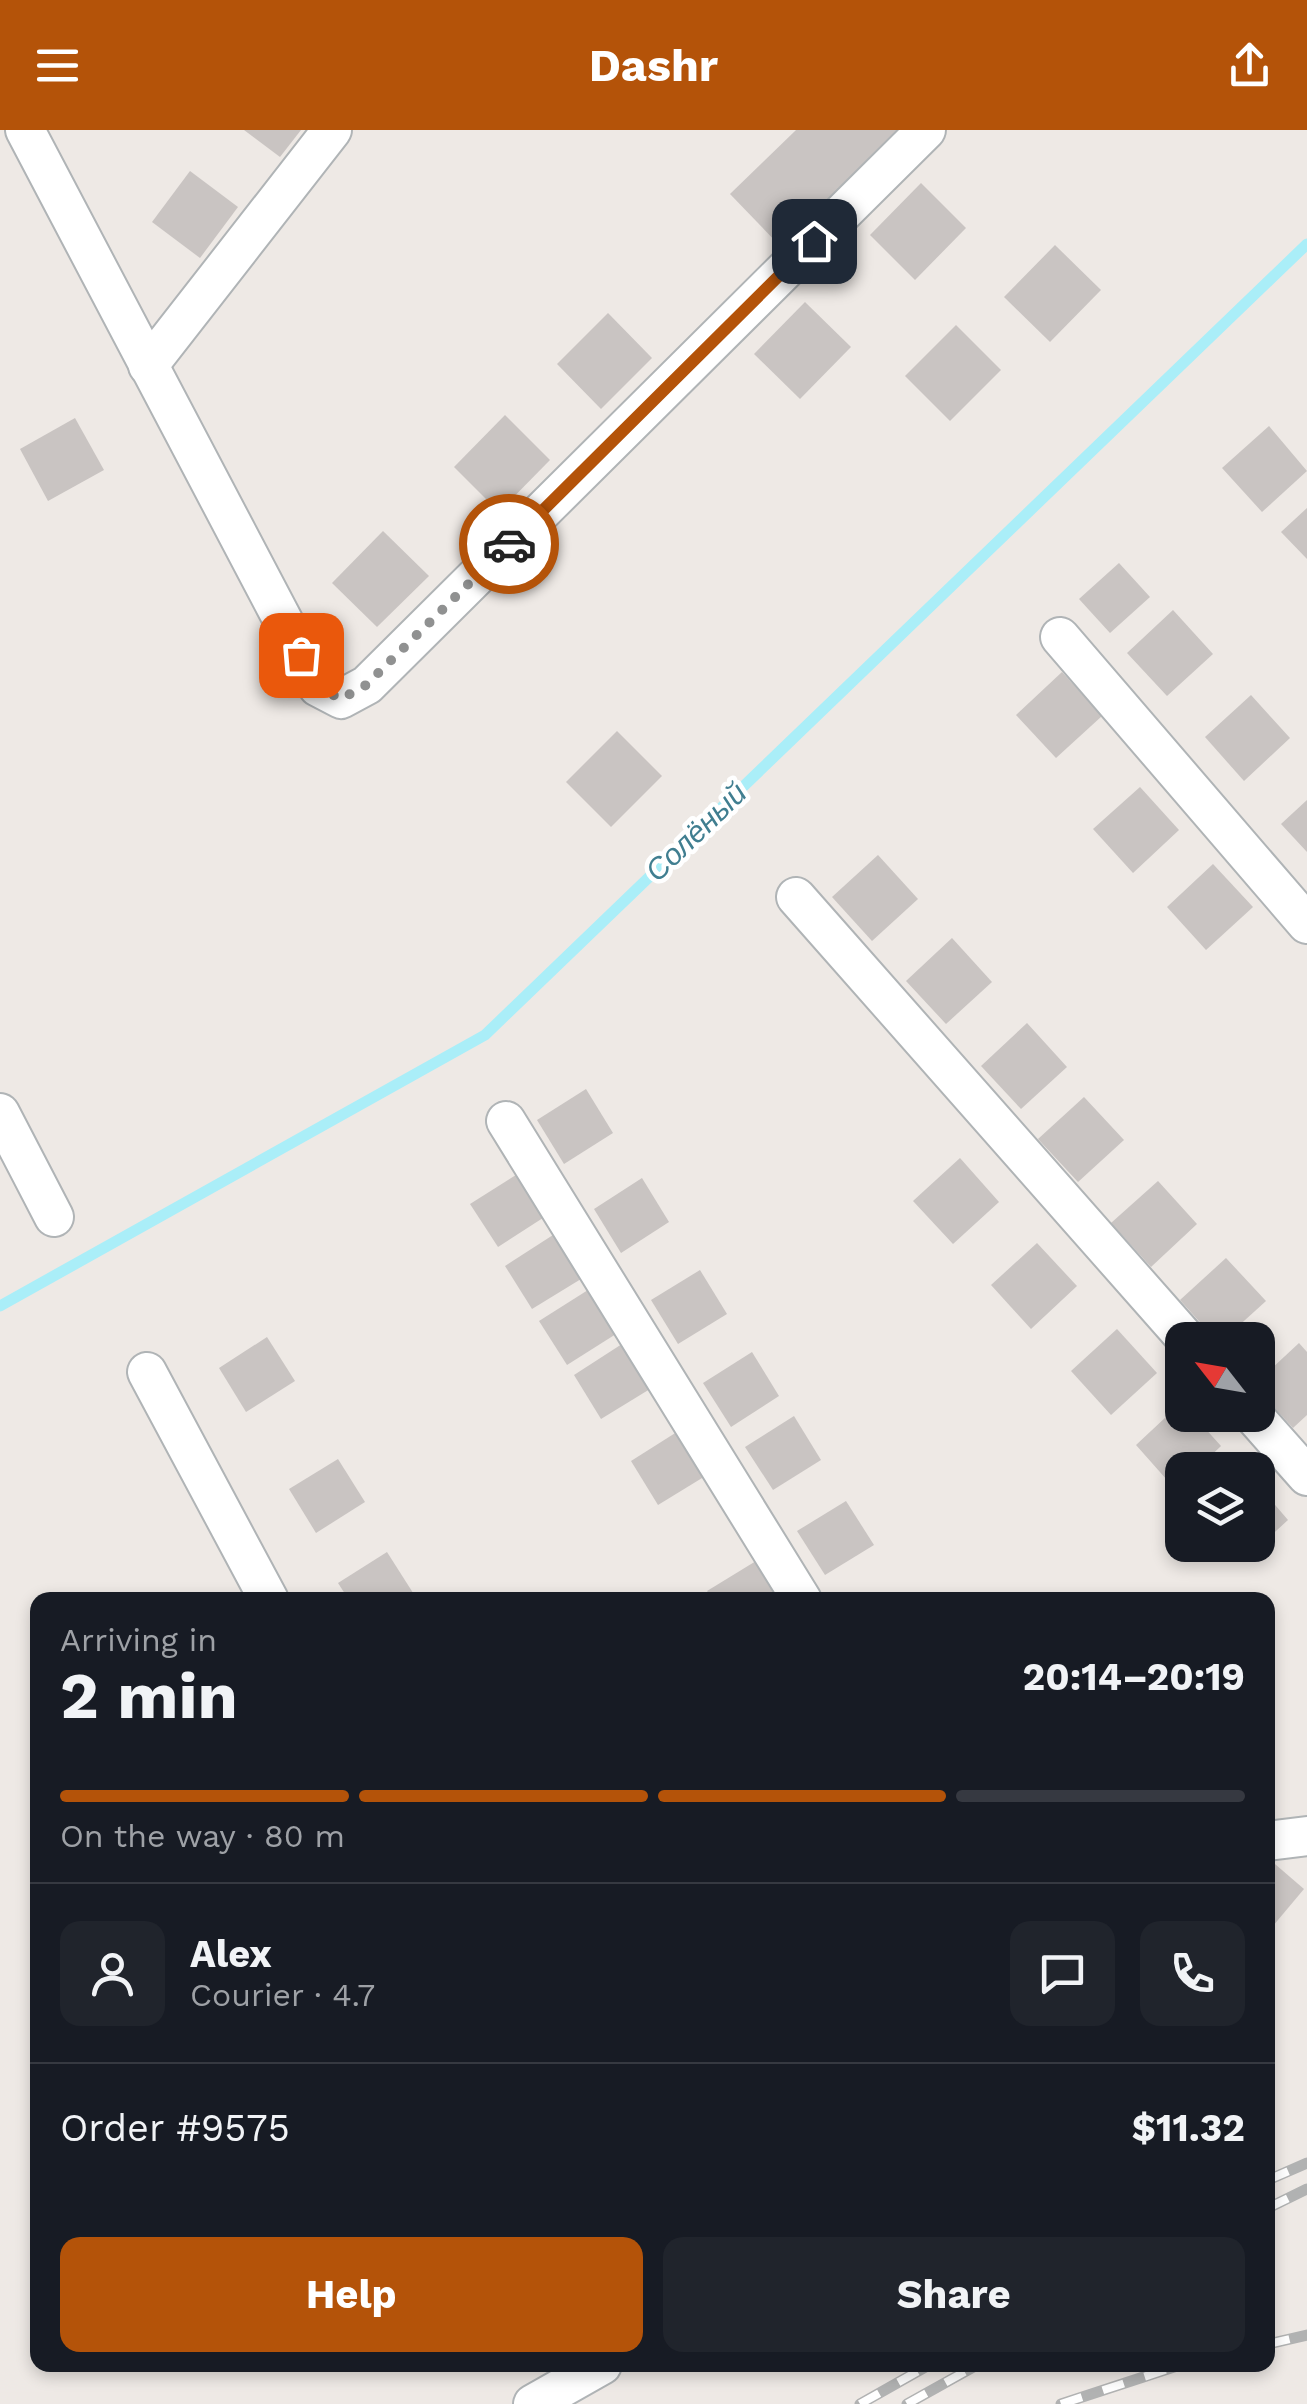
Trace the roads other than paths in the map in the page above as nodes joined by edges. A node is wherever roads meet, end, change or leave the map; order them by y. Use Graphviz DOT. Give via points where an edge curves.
graph roads {
  1 [pos="25,130"];
  2 [pos="332,130"];
  3 [pos="926,130"];
  4 [pos="148,366"];
  5 [pos="1060,637"];
  6 [pos="796,897"];
  7 [pos="1307,924"];
  8 [pos="0,1113"];
  9 [pos="506,1121"];
  10 [pos="54,1216"];
  11 [pos="1171,1322"];
  12 [pos="147,1372"];
  13 [pos="1268,1432"];
  14 [pos="1307,1476"];
  15 [pos="265,1592"];
  16 [pos="797,1592"];
  17 [pos="1307,1836"];
  18 [pos="1275,1839"];
  19 [pos="590,2372"];
  20 [pos="533,2404"];
  1 -- 4 [label="street"];
  2 -- 4 [label="street"];
  3 -- 4 [label="street" via="366,685 341,699 318,687"];
  5 -- 7 [label="street"];
  6 -- 11 [label="street"];
  8 -- 10 [label="street"];
  9 -- 16 [label="street"];
  12 -- 15 [label="street"];
  13 -- 14 [label="street"];
  17 -- 18 [label="street"];
  19 -- 20 [label="street"];
}
